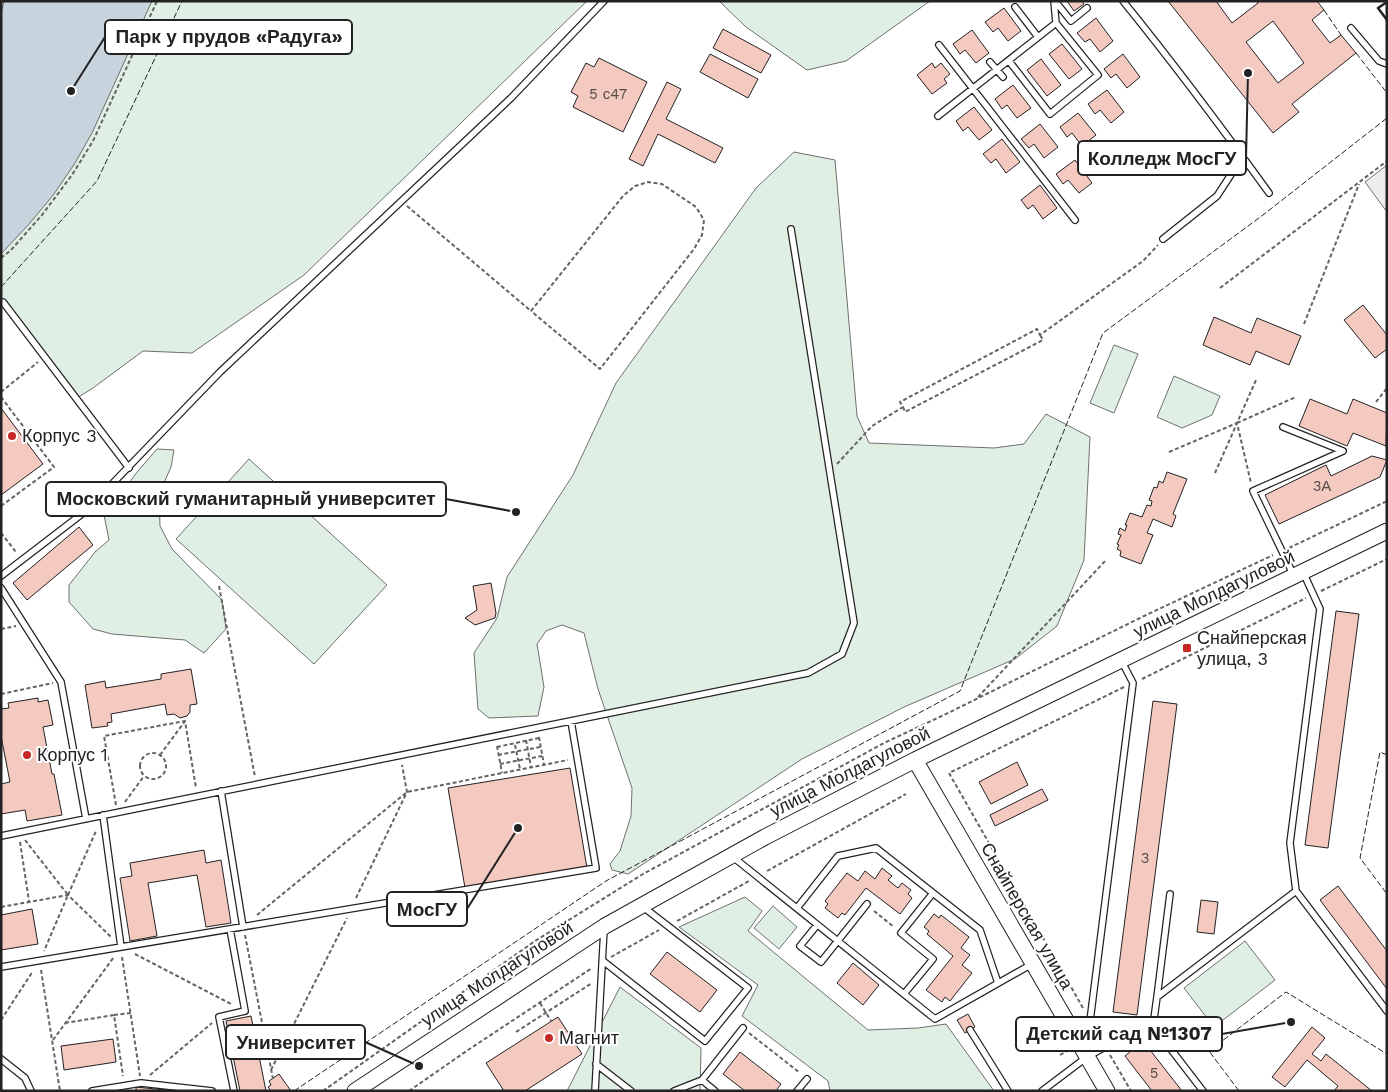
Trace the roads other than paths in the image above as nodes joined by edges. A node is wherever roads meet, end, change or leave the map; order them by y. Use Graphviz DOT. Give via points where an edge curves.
graph roads {
  1 [pos="604,1"];
  2 [pos="1055,1"];
  3 [pos="1123,1"];
  4 [pos="1015,7"];
  5 [pos="1087,8"];
  6 [pos="1056,23"];
  7 [pos="1351,28"];
  8 [pos="1038,37"];
  9 [pos="939,45"];
  10 [pos="1009,60"];
  11 [pos="990,62"];
  12 [pos="1387,64"];
  13 [pos="997,70"];
  14 [pos="1004,77"];
  15 [pos="972,89"];
  16 [pos="938,116"];
  17 [pos="1243,156"];
  18 [pos="1269,193"];
  19 [pos="1075,220"];
  20 [pos="791,229"];
  21 [pos="1163,240"];
  22 [pos="1,303"];
  23 [pos="1283,427"];
  24 [pos="129,468"];
  25 [pos="1387,531"];
  26 [pos="1299,574"];
  27 [pos="1,576"];
  28 [pos="1,588"];
  29 [pos="1122,660"];
  30 [pos="571,721"];
  31 [pos="915,760"];
  32 [pos="221,791"];
  33 [pos="103,815"];
  34 [pos="86,819"];
  35 [pos="1,836"];
  36 [pos="731,856"];
  37 [pos="1296,891"];
  38 [pos="933,893"];
  39 [pos="1170,894"];
  40 [pos="867,904"];
  41 [pos="642,906"];
  42 [pos="796,908"];
  43 [pos="817,925"];
  44 [pos="243,926"];
  45 [pos="604,926"];
  46 [pos="230,929"];
  47 [pos="838,941"];
  48 [pos="121,947"];
  49 [pos="603,962"];
  50 [pos="1033,963"];
  51 [pos="1,967"];
  52 [pos="998,983"];
  53 [pos="904,994"];
  54 [pos="1157,997"];
  55 [pos="1387,1011"];
  56 [pos="1090,1021"];
  57 [pos="1153,1026"];
  58 [pos="743,1028"];
  59 [pos="970,1030"];
  60 [pos="1087,1057"];
  61 [pos="1,1059"];
  62 [pos="596,1064"];
  63 [pos="807,1079"];
  64 [pos="702,1080"];
  65 [pos="31,1091"];
  66 [pos="92,1091"];
  67 [pos="212,1091"];
  68 [pos="234,1091"];
  69 [pos="355,1091"];
  70 [pos="595,1091"];
  71 [pos="631,1091"];
  72 [pos="674,1091"];
  73 [pos="715,1091"];
  74 [pos="798,1091"];
  75 [pos="1008,1091"];
  76 [pos="1042,1091"];
  77 [pos="1107,1091"];
  78 [pos="1204,1091"];
  1 -- 24 [label="lane" via="512,98 220,372"];
  2 -- 5 [label="lane" via="1071,21"];
  2 -- 6 [label="lane"];
  3 -- 17 [label="lane"];
  4 -- 8 [label="lane"];
  6 -- 8 [label="lane"];
  6 -- 10 [label="lane" via="1098,75 1050,114"];
  7 -- 12 [label="lane" via="1379,61"];
  8 -- 10 [label="lane"];
  9 -- 15 [label="lane"];
  10 -- 13 [label="lane"];
  11 -- 13 [label="lane"];
  13 -- 14 [label="lane"];
  13 -- 15 [label="lane"];
  15 -- 16 [label="lane"];
  15 -- 19 [label="lane"];
  17 -- 18 [label="lane"];
  17 -- 21 [label="lane" via="1217,196"];
  20 -- 30 [label="lane" via="854,623 842,654 808,673"];
  22 -- 24 [label="lane"];
  23 -- 26 [label="lane" via="1343,452 1253,490 1282,551"];
  24 -- 27 [label="lane" via="88,510"];
  25 -- 26 [label="street, улица Молдагуловой"];
  26 -- 29 [label="street, улица Молдагуловой"];
  26 -- 37 [label="lane" via="1320,609 1290,843"];
  28 -- 34 [label="lane" via="61,682"];
  29 -- 31 [label="street, улица Молдагуловой"];
  29 -- 56 [label="lane" via="1133,683"];
  30 -- 32 [label="lane"];
  30 -- 44 [label="lane" via="596,868"];
  31 -- 36 [label="street, улица Молдагуловой"];
  31 -- 50 [label="street, Снайперская улица"];
  32 -- 33 [label="lane"];
  32 -- 44 [label="lane"];
  33 -- 34 [label="lane"];
  33 -- 48 [label="lane"];
  34 -- 35 [label="lane"];
  36 -- 41 [label="street, улица Молдагуловой"];
  36 -- 42 [label="lane"];
  37 -- 54 [label="lane"];
  37 -- 55 [label="lane"];
  38 -- 42 [label="lane" via="876,848 838,856"];
  38 -- 52 [label="lane" via="980,930"];
  38 -- 53 [label="lane" via="901,933 933,959"];
  39 -- 54 [label="lane"];
  40 -- 47 [label="lane"];
  41 -- 45 [label="street, улица Молдагуловой"];
  41 -- 49 [label="lane" via="748,988 705,1041"];
  42 -- 43 [label="lane"];
  43 -- 47 [label="lane"];
  43 -- 47 [label="lane" via="800,946 821,962"];
  44 -- 46 [label="lane"];
  45 -- 49 [label="lane"];
  45 -- 69 [label="street, улица Молдагуловой"];
  46 -- 48 [label="lane"];
  46 -- 68 [label="lane" via="245,1011 219,1017"];
  47 -- 53 [label="lane"];
  48 -- 51 [label="lane"];
  49 -- 62 [label="lane"];
  50 -- 52 [label="lane"];
  50 -- 60 [label="street, Снайперская улица"];
  52 -- 53 [label="lane" via="935,1018"];
  54 -- 57 [label="lane"];
  57 -- 60 [label="lane"];
  57 -- 78 [label="lane"];
  58 -- 64 [label="lane"];
  59 -- 75 [label="lane"];
  60 -- 76 [label="lane"];
  60 -- 77 [label="street, Снайперская улица"];
  61 -- 65 [label="lane" via="25,1078"];
  62 -- 70 [label="lane"];
  62 -- 71 [label="lane"];
  63 -- 74 [label="lane"];
  64 -- 72 [label="lane"];
  64 -- 73 [label="lane"];
  66 -- 67 [label="lane" via="141,1083"];
}
